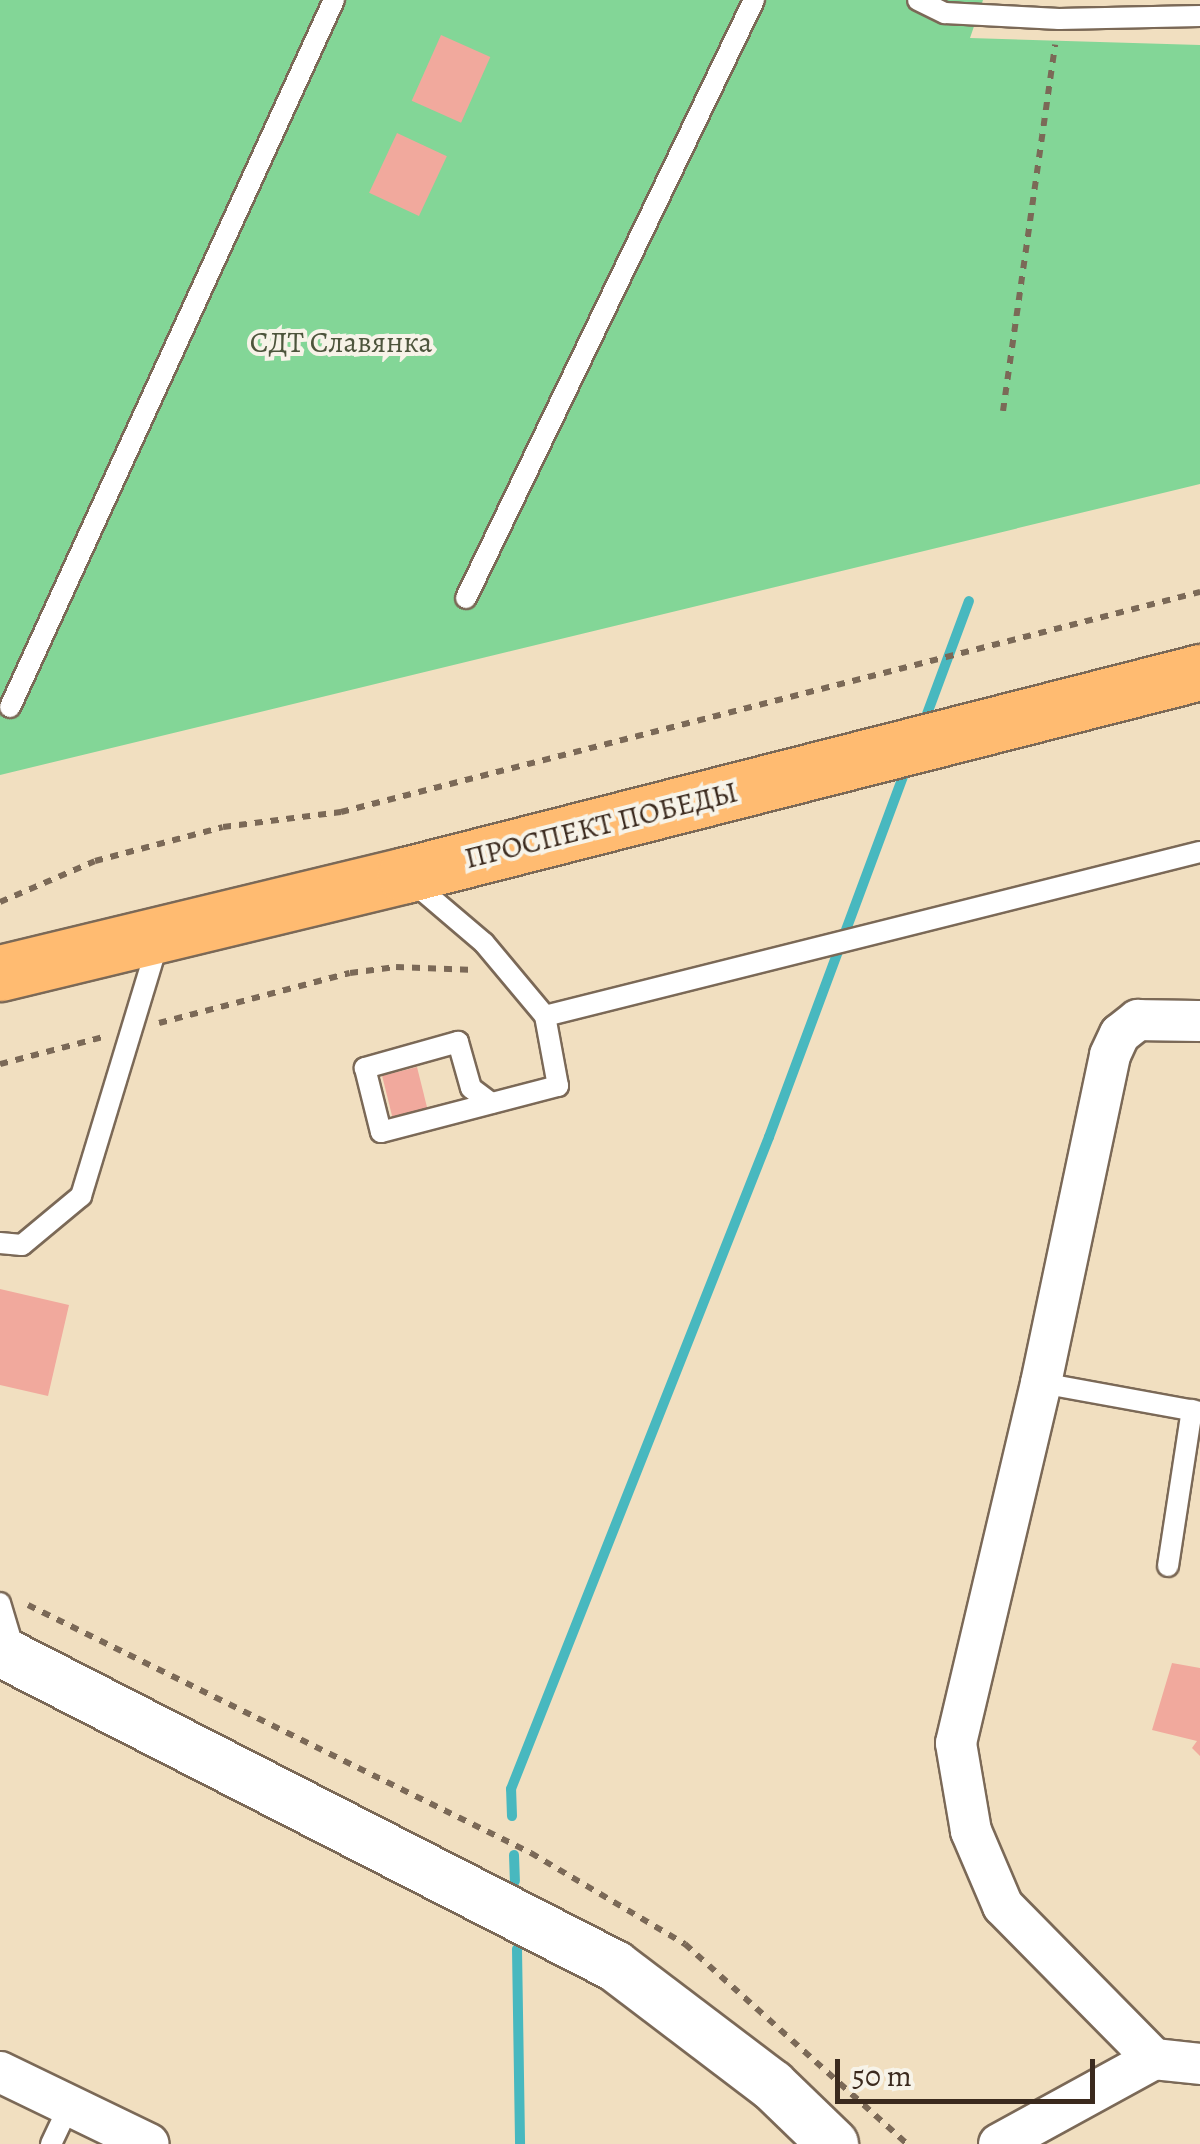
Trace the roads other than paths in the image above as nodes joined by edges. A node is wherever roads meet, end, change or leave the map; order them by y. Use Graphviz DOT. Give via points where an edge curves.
graph roads {
  1 [pos="334,0"];
  2 [pos="754,0"];
  3 [pos="918,0"];
  4 [pos="1200,16"];
  5 [pos="466,598"];
  6 [pos="1200,672"];
  7 [pos="10,708"];
  8 [pos="1200,852"];
  9 [pos="405,875"];
  10 [pos="160,934"];
  11 [pos="0,972"];
  12 [pos="545,1016"];
  13 [pos="1200,1021"];
  14 [pos="491,1104"];
  15 [pos="0,1243"];
  16 [pos="1041,1383"];
  17 [pos="1196,1411"];
  18 [pos="1168,1566"];
  19 [pos="0,1603"];
  20 [pos="9,1655"];
  21 [pos="1154,2060"];
  22 [pos="1200,2064"];
  23 [pos="0,2072"];
  24 [pos="70,2106"];
  25 [pos="51,2144"];
  26 [pos="150,2144"];
  27 [pos="833,2144"];
  28 [pos="999,2144"];
  1 -- 7 [label="lane"];
  2 -- 5 [label="lane"];
  3 -- 4 [label="lane" via="945,13"];
  6 -- 9 [label="main road, ПРОСПЕКТ ПОБЕДЫ"];
  8 -- 12 [label="lane"];
  9 -- 10 [label="main road, ПРОСПЕКТ ПОБЕДЫ"];
  9 -- 12 [label="lane" via="511,972"];
  10 -- 11 [label="main road, ПРОСПЕКТ ПОБЕДЫ"];
  10 -- 15 [label="lane" via="81,1196 22,1244"];
  12 -- 14 [label="lane" via="558,1086"];
  13 -- 16 [label="street" via="1138,1020 1120,1034 1110,1055"];
  14 -- 14 [label="lane" via="381,1132 365,1068 458,1042 471,1088"];
  16 -- 17 [label="lane"];
  16 -- 21 [label="street" via="956,1743 971,1832 1002,1906"];
  17 -- 18 [label="lane"];
  19 -- 20 [label="lane"];
  20 -- 27 [label="street" via="614,1966 772,2084"];
  21 -- 22 [label="street"];
  21 -- 28 [label="street"];
  23 -- 24 [label="street"];
  24 -- 25 [label="lane"];
  24 -- 26 [label="street"];
}
